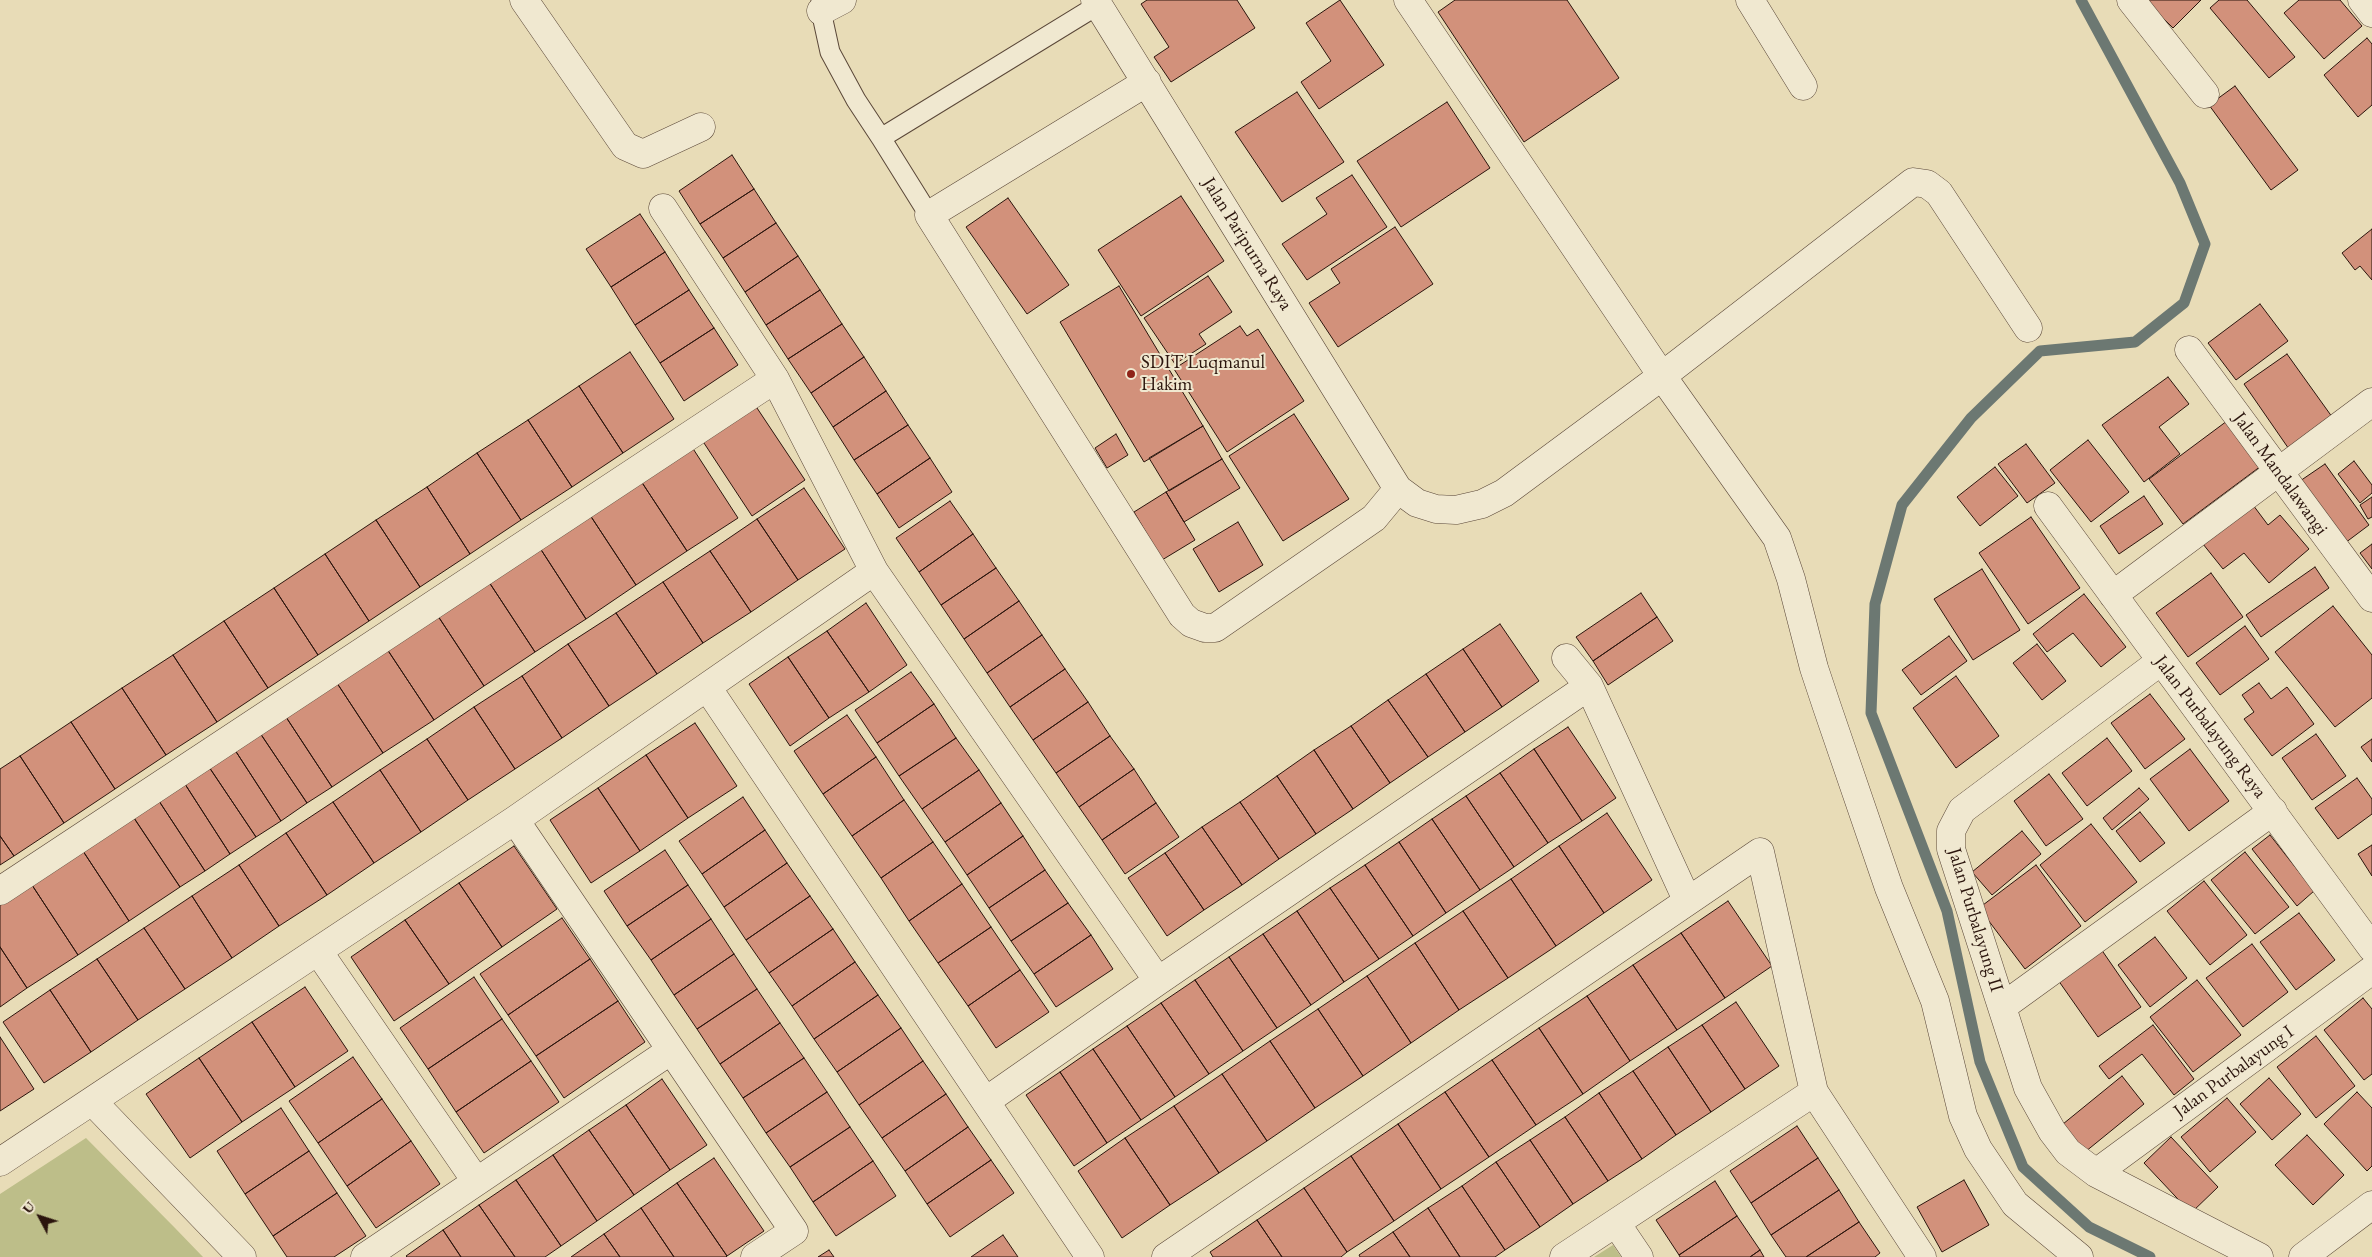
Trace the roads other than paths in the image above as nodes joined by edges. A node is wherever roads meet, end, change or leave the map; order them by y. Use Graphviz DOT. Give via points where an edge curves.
graph roads {
  1 [pos="524,0"];
  2 [pos="1408,0"];
  3 [pos="1750,0"];
  4 [pos="2131,0"];
  5 [pos="2362,0"];
  6 [pos="1097,3"];
  7 [pos="828,4"];
  8 [pos="2372,13"];
  9 [pos="1147,82"];
  10 [pos="1803,86"];
  11 [pos="2205,94"];
  12 [pos="702,127"];
  13 [pos="880,138"];
  14 [pos="663,208"];
  15 [pos="929,215"];
  16 [pos="2028,328"];
  17 [pos="2189,350"];
  18 [pos="1662,376"];
  19 [pos="774,378"];
  20 [pos="2372,402"];
  21 [pos="2278,472"];
  22 [pos="1398,489"];
  23 [pos="2048,506"];
  24 [pos="874,571"];
  25 [pos="2113,595"];
  26 [pos="2372,598"];
  27 [pos="1566,658"];
  28 [pos="2161,661"];
  29 [pos="1590,686"];
  30 [pos="707,687"];
  31 [pos="2273,811"];
  32 [pos="515,820"];
  33 [pos="0,891"];
  34 [pos="1687,900"];
  35 [pos="2372,948"];
  36 [pos="318,951"];
  37 [pos="2372,970"];
  38 [pos="1158,981"];
  39 [pos="2002,1007"];
  40 [pos="670,1051"];
  41 [pos="1814,1092"];
  42 [pos="92,1101"];
  43 [pos="986,1101"];
  44 [pos="0,1162"];
  45 [pos="2096,1174"];
  46 [pos="476,1181"];
  47 [pos="2372,1205"];
  48 [pos="1616,1223"];
  49 [pos="242,1257"];
  50 [pos="365,1257"];
  51 [pos="755,1257"];
  52 [pos="1090,1257"];
  53 [pos="1166,1257"];
  54 [pos="1564,1257"];
  55 [pos="1639,1257"];
  56 [pos="1922,1257"];
  57 [pos="2079,1257"];
  58 [pos="2259,1257"];
  59 [pos="2303,1257"];
  1 -- 12 [label="street" via="625,146 643,154"];
  2 -- 18 [label="street"];
  3 -- 10 [label="street"];
  4 -- 11 [label="street"];
  5 -- 8 [label="street"];
  6 -- 9 [label="street, Jalan Paripurna Raya"];
  6 -- 13 [label="lane"];
  7 -- 13 [label="lane" via="830,52"];
  9 -- 15 [label="street"];
  9 -- 22 [label="street, Jalan Paripurna Raya"];
  13 -- 15 [label="lane"];
  14 -- 19 [label="street"];
  15 -- 22 [label="street" via="1182,615 1191,623 1215,628 1374,518"];
  16 -- 18 [label="street" via="1939,193 1927,184 1913,182"];
  17 -- 21 [label="street, Jalan Mandalawangi"];
  18 -- 22 [label="street" via="1504,492 1482,504 1456,510 1436,509 1418,503"];
  18 -- 57 [label="street" via="1777,538 1783,552 1814,668 1889,888 1935,1002 1963,1116 1978,1149 2015,1204"];
  19 -- 24 [label="street"];
  19 -- 33 [label="street"];
  20 -- 21 [label="street"];
  21 -- 25 [label="street"];
  21 -- 26 [label="street, Jalan Mandalawangi"];
  23 -- 25 [label="street, Jalan Purbalayung Raya"];
  24 -- 30 [label="street"];
  24 -- 38 [label="street"];
  25 -- 28 [label="street, Jalan Purbalayung Raya"];
  27 -- 29 [label="street"];
  28 -- 31 [label="street, Jalan Purbalayung Raya"];
  28 -- 39 [label="street, Jalan Purbalayung II" via="1969,804 1951,830 1951,849"];
  29 -- 34 [label="street"];
  29 -- 38 [label="street"];
  30 -- 32 [label="street"];
  30 -- 43 [label="street"];
  31 -- 35 [label="street, Jalan Purbalayung Raya"];
  31 -- 39 [label="street, Jalan Purbalayung II"];
  32 -- 36 [label="street"];
  32 -- 40 [label="street"];
  34 -- 41 [label="street" via="1760,852"];
  34 -- 53 [label="street"];
  36 -- 42 [label="street"];
  36 -- 46 [label="street"];
  37 -- 45 [label="street, Jalan Purbalayung I"];
  38 -- 43 [label="street"];
  39 -- 45 [label="street" via="2028,1088 2052,1131 2068,1152"];
  40 -- 46 [label="street"];
  40 -- 51 [label="street" via="794,1231"];
  41 -- 48 [label="street"];
  41 -- 56 [label="street"];
  42 -- 44 [label="street"];
  42 -- 49 [label="street"];
  43 -- 52 [label="street"];
  45 -- 58 [label="street"];
  46 -- 50 [label="street"];
  47 -- 59 [label="street"];
  48 -- 54 [label="street"];
  48 -- 55 [label="street"];
}
